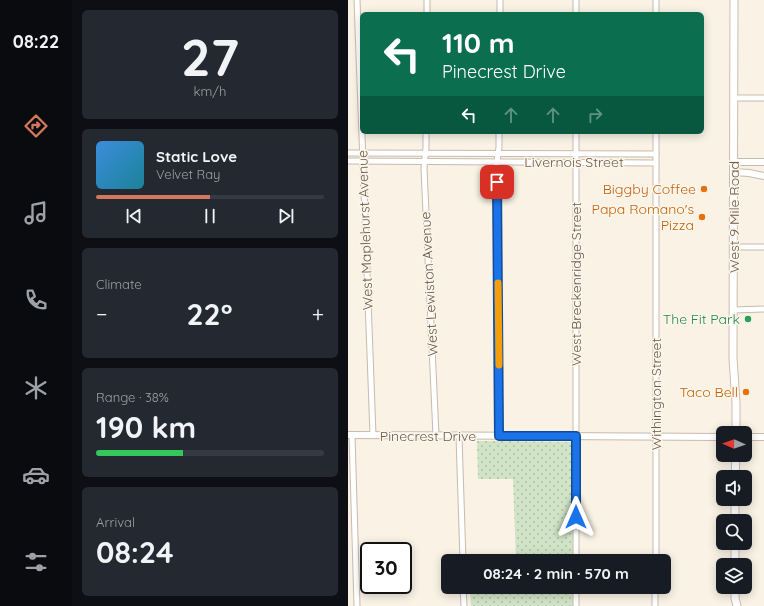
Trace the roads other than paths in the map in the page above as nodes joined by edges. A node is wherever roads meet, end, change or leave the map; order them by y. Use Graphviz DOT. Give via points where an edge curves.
graph roads {
  1 [pos="357,0"];
  2 [pos="427,0"];
  3 [pos="500,0"];
  4 [pos="576,0"];
  5 [pos="656,0"];
  6 [pos="734,0"];
  7 [pos="426,12"];
  8 [pos="500,12"];
  9 [pos="576,12"];
  10 [pos="656,12"];
  11 [pos="360,92"];
  12 [pos="734,98"];
  13 [pos="764,98"];
  14 [pos="361,134"];
  15 [pos="426,134"];
  16 [pos="499,134"];
  17 [pos="576,134"];
  18 [pos="656,134"];
  19 [pos="348,153"];
  20 [pos="362,153"];
  21 [pos="425,153"];
  22 [pos="499,153"];
  23 [pos="576,154"];
  24 [pos="656,154"];
  25 [pos="348,161"];
  26 [pos="363,161"];
  27 [pos="424,161"];
  28 [pos="497,162"];
  29 [pos="576,162"];
  30 [pos="656,162"];
  31 [pos="734,162"];
  32 [pos="764,162"];
  33 [pos="734,172"];
  34 [pos="764,176"];
  35 [pos="733,247"];
  36 [pos="764,248"];
  37 [pos="733,310"];
  38 [pos="764,310"];
  39 [pos="736,426"];
  40 [pos="350,435"];
  41 [pos="373,435"];
  42 [pos="436,436"];
  43 [pos="459,436"];
  44 [pos="499,436"];
  45 [pos="576,436"];
  46 [pos="656,436"];
  47 [pos="716,437"];
  48 [pos="752,437"];
  49 [pos="764,437"];
  50 [pos="463,554"];
  51 [pos="576,554"];
  52 [pos="656,554"];
  53 [pos="464,594"];
  54 [pos="576,594"];
  55 [pos="656,594"];
  56 [pos="735,594"];
  57 [pos="735,598"];
  58 [pos="357,606"];
  59 [pos="464,606"];
  60 [pos="576,606"];
  61 [pos="655,606"];
  62 [pos="732,606"];
  63 [pos="737,606"];
  1 -- 11 [label="street, West Maplehurst Avenue"];
  2 -- 7 [label="street"];
  3 -- 8 [label="street"];
  4 -- 9 [label="street"];
  5 -- 10 [label="street"];
  6 -- 12 [label="main road, West 9 Mile Road"];
  12 -- 13 [label="street"];
  12 -- 31 [label="main road, West 9 Mile Road"];
  14 -- 20 [label="street, West Maplehurst Avenue"];
  15 -- 21 [label="street, West Lewiston Avenue"];
  16 -- 22 [label="street"];
  17 -- 23 [label="street, West Breckenridge Street"];
  18 -- 24 [label="street, Withington Street"];
  19 -- 20 [label="street, Livernois Street"];
  20 -- 21 [label="street, Livernois Street"];
  20 -- 26 [label="street, West Maplehurst Avenue"];
  21 -- 22 [label="street, Livernois Street"];
  21 -- 27 [label="street, West Lewiston Avenue"];
  22 -- 23 [label="street, Livernois Street"];
  22 -- 28 [label="street"];
  23 -- 24 [label="street, Livernois Street"];
  23 -- 29 [label="street, West Breckenridge Street"];
  24 -- 30 [label="street, Withington Street"];
  25 -- 26 [label="street, Livernois Street"];
  26 -- 27 [label="street, Livernois Street"];
  26 -- 41 [label="street, West Maplehurst Avenue"];
  27 -- 28 [label="street, Livernois Street"];
  27 -- 42 [label="street, West Lewiston Avenue"];
  28 -- 29 [label="street, Livernois Street"];
  28 -- 44 [label="street"];
  29 -- 30 [label="street, Livernois Street"];
  29 -- 45 [label="street, West Breckenridge Street"];
  30 -- 46 [label="street, Withington Street"];
  31 -- 32 [label="street"];
  31 -- 33 [label="main road, West 9 Mile Road"];
  33 -- 34 [label="street"];
  33 -- 35 [label="main road, West 9 Mile Road"];
  35 -- 36 [label="street"];
  35 -- 37 [label="main road, West 9 Mile Road"];
  37 -- 38 [label="street"];
  37 -- 39 [label="main road, West 9 Mile Road"];
  40 -- 41 [label="street, Pinecrest Drive"];
  40 -- 58 [label="street"];
  41 -- 42 [label="street, Pinecrest Drive"];
  42 -- 43 [label="street, Pinecrest Drive"];
  43 -- 44 [label="street, Pinecrest Drive"];
  43 -- 50 [label="street"];
  44 -- 45 [label="street, Pinecrest Drive"];
  45 -- 46 [label="street, Pinecrest Drive"];
  45 -- 51 [label="street, West Breckenridge Street"];
  46 -- 47 [label="street, Pinecrest Drive"];
  46 -- 52 [label="street, Withington Street"];
  48 -- 49 [label="street"];
  53 -- 59 [label="street"];
  54 -- 60 [label="street"];
  55 -- 61 [label="street"];
  56 -- 57 [label="main road"];
  57 -- 62 [label="main road"];
  57 -- 63 [label="main road"];
}
